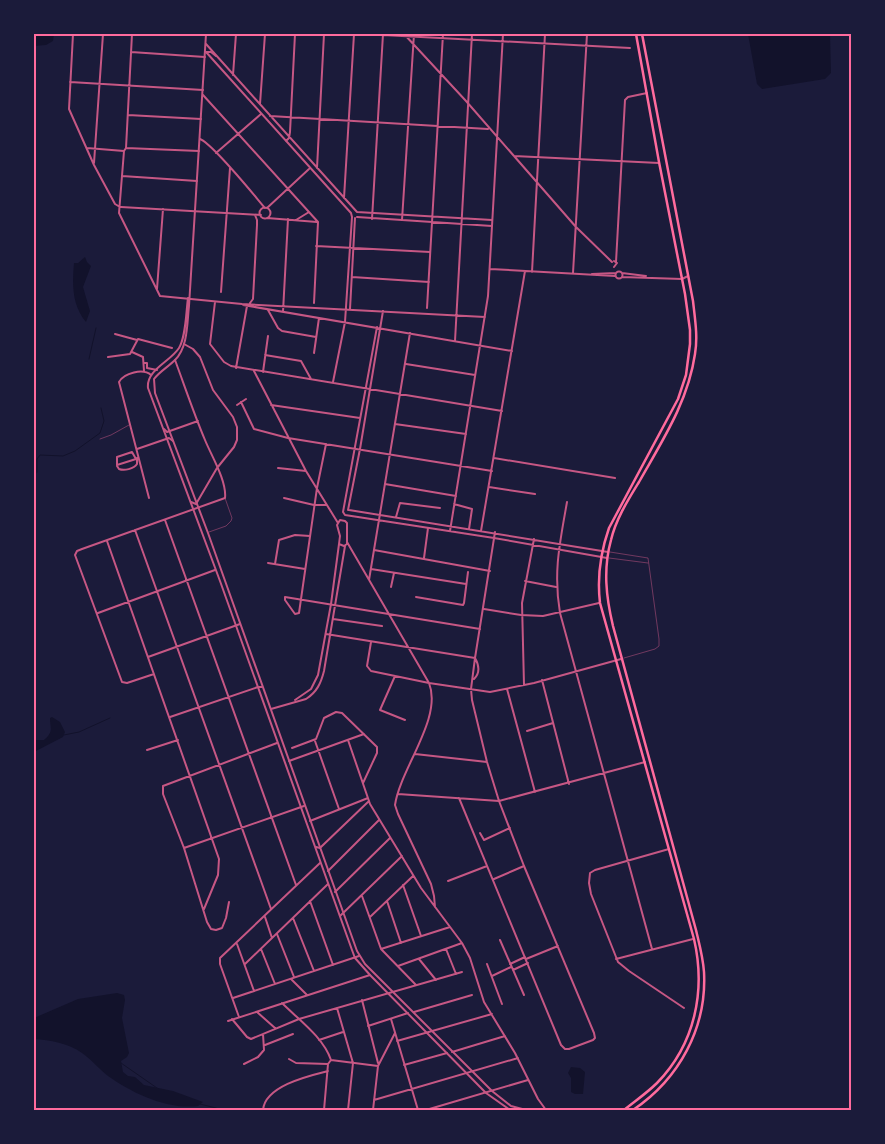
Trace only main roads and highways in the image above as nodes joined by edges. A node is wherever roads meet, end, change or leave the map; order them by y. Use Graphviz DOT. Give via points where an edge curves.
graph roads {
  1 [pos="636,34"];
  2 [pos="642,34"];
  3 [pos="624,1110"];
  4 [pos="632,1110"];
  1 -- 3 [label="main road" via="682,279 690,330 688,365 670,416 609,528 602,551 600,603 694,939 700,984 698,1005 677,1057 648,1092"];
  2 -- 4 [label="main road" via="689,281 696,353 689,382 672,422 618,520 607,558 606,595 696,930 704,979 701,1009 684,1056 665,1083"];
}
